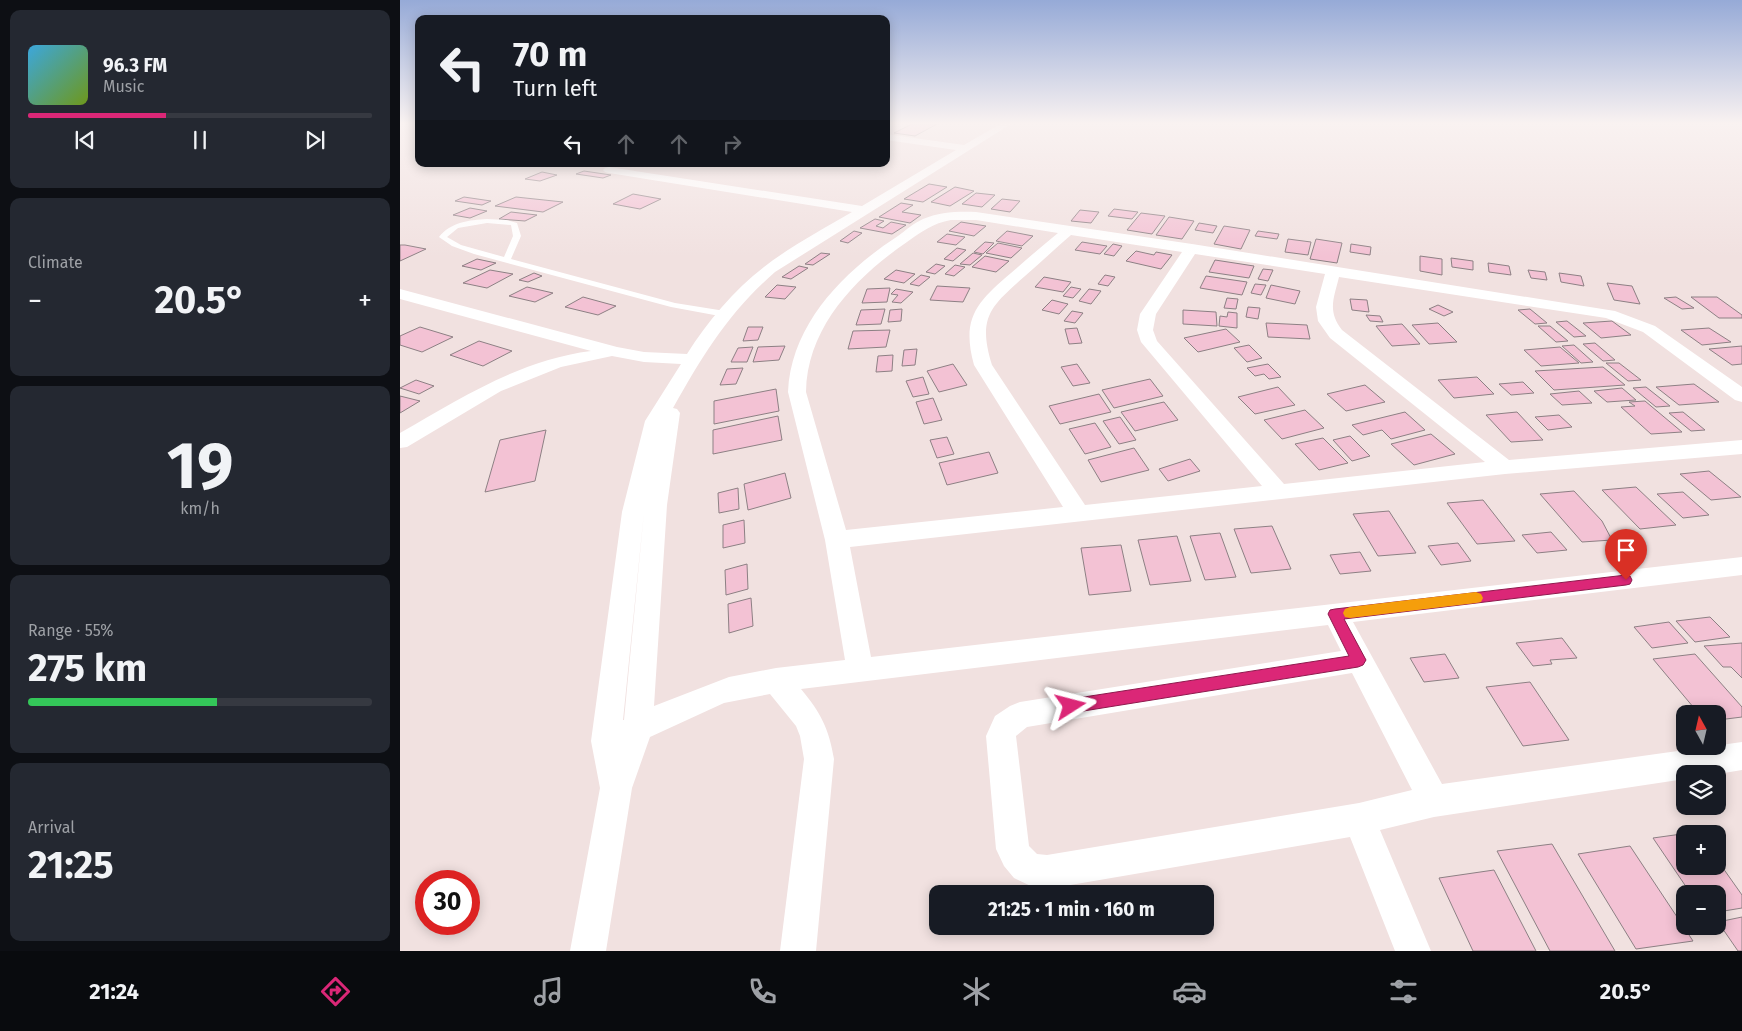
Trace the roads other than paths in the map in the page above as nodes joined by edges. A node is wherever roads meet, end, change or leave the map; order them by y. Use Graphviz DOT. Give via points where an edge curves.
graph roads {
  1 [pos="932,168"];
  2 [pos="609,170"];
  3 [pos="865,210"];
  4 [pos="1069,230"];
  5 [pos="1192,248"];
  6 [pos="507,260"];
  7 [pos="1332,271"];
  8 [pos="400,294"];
  9 [pos="725,314"];
  10 [pos="616,352"];
  11 [pos="691,359"];
  12 [pos="674,390"];
  13 [pos="1742,396"];
  14 [pos="400,442"];
  15 [pos="1742,447"];
  16 [pos="1505,467"];
  17 [pos="1280,492"];
  18 [pos="1079,514"];
  19 [pos="837,540"];
  20 [pos="1742,566"];
  21 [pos="1335,614"];
  22 [pos="1358,660"];
  23 [pos="860,670"];
  24 [pos="776,680"];
  25 [pos="638,729"];
  26 [pos="606,741"];
  27 [pos="1742,756"];
  28 [pos="616,788"];
  29 [pos="1434,801"];
  30 [pos="1359,819"];
  31 [pos="588,951"];
  32 [pos="798,951"];
  33 [pos="1413,951"];
  1 -- 3 [label="street"];
  2 -- 3 [label="street"];
  3 -- 9 [label="street" via="770,269"];
  4 -- 5 [label="street"];
  4 -- 18 [label="street" via="991,298 982,310 977,343 983,365"];
  4 -- 19 [label="street" via="976,216 938,218 927,222 865,266 833,299 810,338 796,380"];
  5 -- 7 [label="street"];
  5 -- 17 [label="street" via="1148,314 1145,330 1149,342"];
  6 -- 6 [label="lane" via="452,244 445,240 444,234 478,221 514,223 517,236"];
  6 -- 9 [label="lane" via="674,305"];
  7 -- 13 [label="street" via="1591,310 1621,318 1649,329"];
  7 -- 16 [label="street" via="1324,307 1326,321 1336,334"];
  8 -- 10 [label="street"];
  9 -- 11 [label="street"];
  10 -- 11 [label="street"];
  10 -- 14 [label="street" via="568,359 516,377"];
  11 -- 12 [label="street"];
  12 -- 25 [label="street" via="656,505"];
  12 -- 26 [label="street" via="655,421 633,512"];
  15 -- 16 [label="street"];
  16 -- 17 [label="street"];
  17 -- 18 [label="street"];
  18 -- 19 [label="street"];
  19 -- 23 [label="street"];
  20 -- 21 [label="street"];
  21 -- 22 [label="street"];
  21 -- 23 [label="street"];
  22 -- 29 [label="street"];
  22 -- 30 [label="street" via="1020,715 1005,726 1001,736 1012,850 1024,866 1035,872"];
  23 -- 24 [label="street"];
  24 -- 25 [label="street" via="725,691"];
  24 -- 32 [label="street" via="806,717 815,734 819,759"];
  25 -- 26 [label="street"];
  25 -- 28 [label="street"];
  26 -- 28 [label="street"];
  27 -- 29 [label="street"];
  28 -- 31 [label="street"];
  29 -- 30 [label="street"];
  30 -- 33 [label="street"];
}
